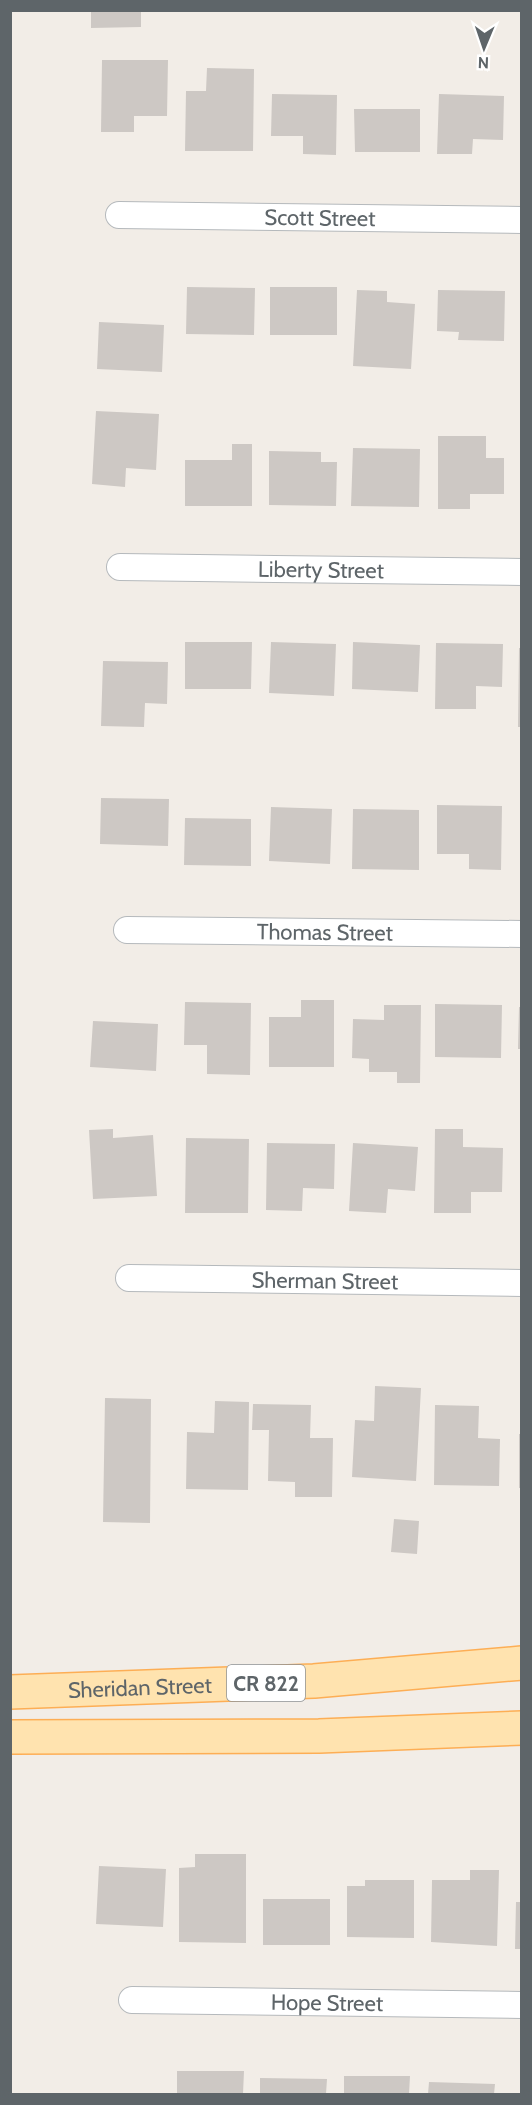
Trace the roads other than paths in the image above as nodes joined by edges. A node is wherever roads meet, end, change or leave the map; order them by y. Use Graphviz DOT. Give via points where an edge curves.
graph roads {
  1 [pos="119,215"];
  2 [pos="522,220"];
  3 [pos="120,567"];
  4 [pos="522,572"];
  5 [pos="127,930"];
  6 [pos="522,934"];
  7 [pos="129,1278"];
  8 [pos="522,1283"];
  9 [pos="522,1663"];
  10 [pos="10,1692"];
  11 [pos="522,1728"];
  12 [pos="10,1737"];
  13 [pos="132,2000"];
  14 [pos="522,2005"];
  1 -- 2 [label="street, Scott Street"];
  3 -- 4 [label="street, Liberty Street"];
  5 -- 6 [label="street, Thomas Street"];
  7 -- 8 [label="street, Sherman Street"];
  9 -- 10 [label="main road, Sheridan Street / CR 822" via="314,1681"];
  11 -- 12 [label="main road, Sheridan Street" via="319,1736"];
  13 -- 14 [label="street, Hope Street"];
}
